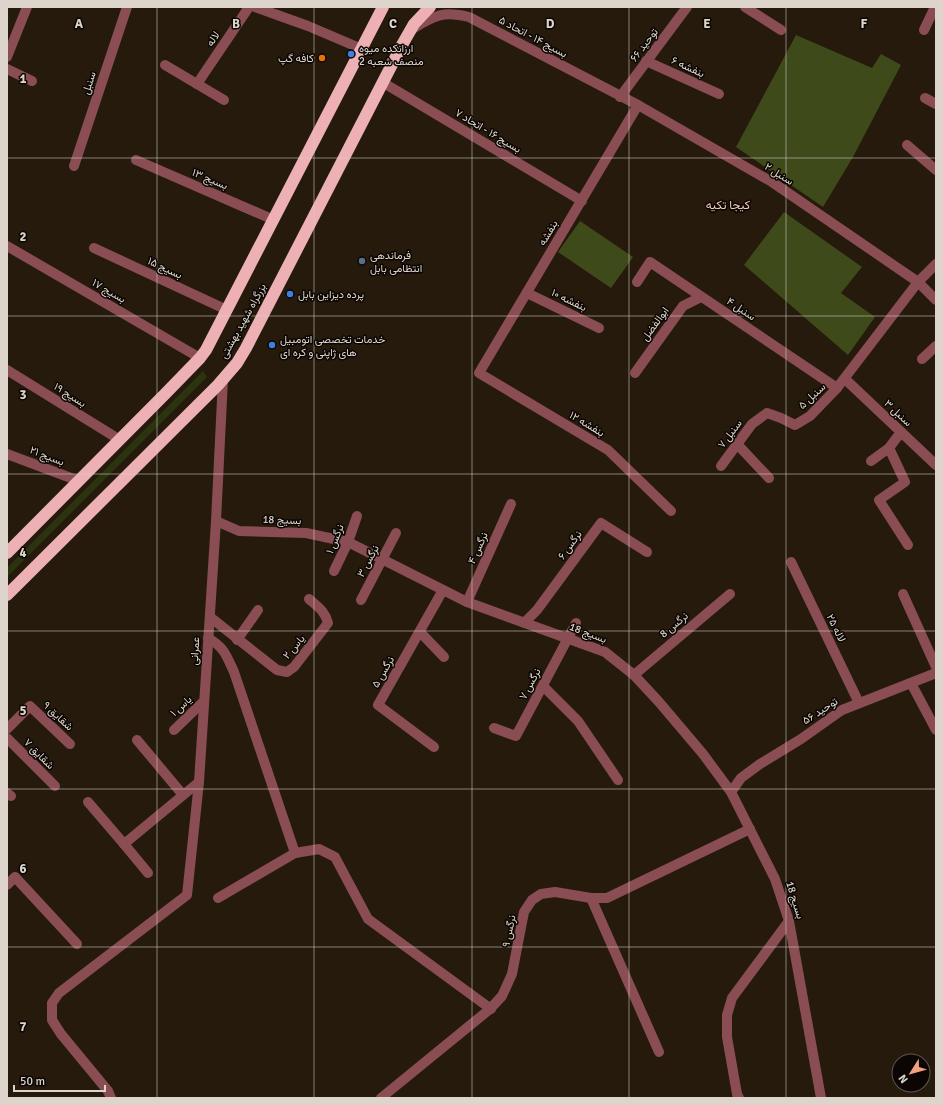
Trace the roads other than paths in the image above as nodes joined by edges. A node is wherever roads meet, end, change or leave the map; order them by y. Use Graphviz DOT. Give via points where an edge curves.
graph roads {
  1 [pos="27,7"];
  2 [pos="127,7"];
  3 [pos="249,7"];
  4 [pos="255,7"];
  5 [pos="384,7"];
  6 [pos="430,7"];
  7 [pos="745,7"];
  8 [pos="935,7"];
  9 [pos="683,8"];
  10 [pos="410,30"];
  11 [pos="781,30"];
  12 [pos="924,30"];
  13 [pos="362,49"];
  14 [pos="7,58"];
  15 [pos="646,61"];
  16 [pos="165,65"];
  17 [pos="7,68"];
  18 [pos="32,81"];
  19 [pos="382,82"];
  20 [pos="197,84"];
  21 [pos="719,94"];
  22 [pos="620,97"];
  23 [pos="925,98"];
  24 [pos="224,100"];
  25 [pos="936,104"];
  26 [pos="638,106"];
  27 [pos="907,145"];
  28 [pos="136,160"];
  29 [pos="74,166"];
  30 [pos="936,170"];
  31 [pos="582,201"];
  32 [pos="274,220"];
  33 [pos="7,246"];
  34 [pos="94,248"];
  35 [pos="936,264"];
  36 [pos="637,282"];
  37 [pos="918,282"];
  38 [pos="527,292"];
  39 [pos="701,297"];
  40 [pos="936,300"];
  41 [pos="227,310"];
  42 [pos="599,328"];
  43 [pos="936,346"];
  44 [pos="200,358"];
  45 [pos="922,360"];
  46 [pos="7,370"];
  47 [pos="636,372"];
  48 [pos="479,373"];
  49 [pos="845,378"];
  50 [pos="223,379"];
  51 [pos="838,388"];
  52 [pos="781,418"];
  53 [pos="901,432"];
  54 [pos="120,440"];
  55 [pos="737,444"];
  56 [pos="889,448"];
  57 [pos="7,454"];
  58 [pos="871,461"];
  59 [pos="936,465"];
  60 [pos="721,466"];
  61 [pos="769,478"];
  62 [pos="79,481"];
  63 [pos="511,504"];
  64 [pos="671,511"];
  65 [pos="357,516"];
  66 [pos="216,521"];
  67 [pos="396,533"];
  68 [pos="348,542"];
  69 [pos="908,544"];
  70 [pos="647,552"];
  71 [pos="7,553"];
  72 [pos="383,559"];
  73 [pos="791,562"];
  74 [pos="334,571"];
  75 [pos="444,590"];
  76 [pos="730,594"];
  77 [pos="903,594"];
  78 [pos="7,595"];
  79 [pos="309,599"];
  80 [pos="361,600"];
  81 [pos="467,602"];
  82 [pos="258,610"];
  83 [pos="210,617"];
  84 [pos="524,623"];
  85 [pos="576,623"];
  86 [pos="420,632"];
  87 [pos="208,638"];
  88 [pos="568,638"];
  89 [pos="237,640"];
  90 [pos="444,656"];
  91 [pos="936,667"];
  92 [pos="936,673"];
  93 [pos="634,674"];
  94 [pos="911,683"];
  95 [pos="542,686"];
  96 [pos="204,701"];
  97 [pos="859,704"];
  98 [pos="494,728"];
  99 [pos="7,729"];
  100 [pos="174,730"];
  101 [pos="936,730"];
  102 [pos="7,738"];
  103 [pos="137,740"];
  104 [pos="70,744"];
  105 [pos="434,747"];
  106 [pos="618,780"];
  107 [pos="199,782"];
  108 [pos="55,786"];
  109 [pos="731,792"];
  110 [pos="183,795"];
  111 [pos="88,802"];
  112 [pos="750,829"];
  113 [pos="124,844"];
  114 [pos="295,853"];
  115 [pos="148,873"];
  116 [pos="7,884"];
  117 [pos="218,898"];
  118 [pos="591,898"];
  119 [pos="789,921"];
  120 [pos="77,944"];
  121 [pos="491,1009"];
  122 [pos="659,1052"];
  123 [pos="111,1098"];
  124 [pos="381,1098"];
  125 [pos="740,1098"];
  126 [pos="820,1098"];
  1 -- 14 [label="street"];
  2 -- 29 [label="street, سنبل"];
  3 -- 20 [label="street, لاله"];
  4 -- 13 [label="street"];
  5 -- 13 [label="highway, بزرگراه شهید بهشتی"];
  6 -- 10 [label="highway, بزرگراه شهید بهشتی"];
  7 -- 11 [label="street"];
  8 -- 12 [label="street"];
  9 -- 15 [label="street, توحید ۶۶"];
  10 -- 19 [label="highway, بزرگراه شهید بهشتی"];
  10 -- 22 [label="street, بسیج ۱۴ - اتحاد ۵" via="442,14 469,17"];
  13 -- 32 [label="highway, بزرگراه شهید بهشتی"];
  15 -- 21 [label="street, بنفشه ۶"];
  15 -- 22 [label="street, توحید ۶۶"];
  16 -- 20 [label="street"];
  17 -- 18 [label="street"];
  19 -- 31 [label="street, بسیج ۱۶ - اتحاد ۷"];
  19 -- 50 [label="highway, بزرگراه شهید بهشتی" via="246,348"];
  20 -- 24 [label="street"];
  22 -- 26 [label="street, سنبل ۲"];
  23 -- 25 [label="street"];
  26 -- 31 [label="street, بنفشه"];
  26 -- 37 [label="street, سنبل ۲" via="772,182"];
  27 -- 30 [label="street"];
  28 -- 32 [label="street, بسیج ۱۳"];
  31 -- 38 [label="street, بنفشه"];
  32 -- 41 [label="highway, بزرگراه شهید بهشتی"];
  33 -- 44 [label="street, بسیج ۱۷"];
  34 -- 41 [label="street, بسیج ۱۵"];
  35 -- 37 [label="street"];
  36 -- 39 [label="street, سنبل ۴" via="650,262"];
  37 -- 40 [label="street, سنبل ۲"];
  37 -- 49 [label="street"];
  38 -- 42 [label="street, بنفشه ۱۰"];
  38 -- 48 [label="street, بنفشه"];
  39 -- 47 [label="street, ابوالفضل" via="683,306"];
  39 -- 51 [label="street, سنبل ۴"];
  41 -- 44 [label="highway, بزرگراه شهید بهشتی"];
  43 -- 45 [label="street"];
  44 -- 54 [label="highway, بزرگراه شهید بهشتی"];
  46 -- 54 [label="street, بسیج ۱۹"];
  48 -- 64 [label="street, بنفشه ۱۲" via="608,450"];
  49 -- 51 [label="street"];
  49 -- 53 [label="street, سنبل ۳"];
  50 -- 66 [label="street"];
  50 -- 78 [label="highway, بزرگراه شهید بهشتی"];
  51 -- 52 [label="street, سنبل ۵" via="810,416 795,425"];
  52 -- 55 [label="street, سنبل ۷" via="766,413 752,424"];
  53 -- 56 [label="street"];
  53 -- 59 [label="street, سنبل ۳"];
  54 -- 62 [label="highway, بزرگراه شهید بهشتی"];
  55 -- 60 [label="street, سنبل ۷"];
  55 -- 61 [label="street"];
  56 -- 58 [label="street"];
  56 -- 69 [label="street" via="905,482 879,500"];
  57 -- 62 [label="street, بسیج ۲۱"];
  62 -- 71 [label="highway, بزرگراه شهید بهشتی"];
  63 -- 81 [label="street, نرگس ۴"];
  65 -- 68 [label="street, نرگس ۱"];
  66 -- 68 [label="street, بسیج 18" via="239,531 306,533"];
  66 -- 83 [label="street, عمرانی"];
  67 -- 72 [label="street, نرگس ۳"];
  68 -- 72 [label="street, بسیج 18"];
  68 -- 74 [label="street, نرگس ۱"];
  70 -- 84 [label="street, نرگس ۶" via="601,524 537,610"];
  72 -- 75 [label="street, بسیج 18"];
  72 -- 80 [label="street, نرگس ۳"];
  73 -- 97 [label="street, لاله ۲۵"];
  75 -- 81 [label="street, بسیج 18"];
  75 -- 86 [label="street, نرگس ۵"];
  76 -- 93 [label="street, نرگس 8"];
  77 -- 91 [label="street"];
  79 -- 89 [label="street, یاس ۲" via="326,615 328,623 294,667 287,672 277,670"];
  81 -- 84 [label="street, بسیج 18"];
  82 -- 89 [label="street"];
  83 -- 87 [label="street, عمرانی"];
  83 -- 89 [label="street, یاس ۲"];
  84 -- 88 [label="street, بسیج 18"];
  85 -- 88 [label="street, نرگس ۷"];
  86 -- 90 [label="street"];
  86 -- 105 [label="street, نرگس ۵" via="378,705"];
  87 -- 96 [label="street, عمرانی"];
  87 -- 114 [label="street" via="225,651 234,672"];
  88 -- 93 [label="street, بسیج 18" via="605,652"];
  88 -- 95 [label="street, نرگس ۷"];
  92 -- 94 [label="street, توحید ۵۶"];
  93 -- 109 [label="street, بسیج 18" via="703,754"];
  94 -- 97 [label="street, توحید ۵۶"];
  94 -- 101 [label="street"];
  95 -- 98 [label="street, نرگس ۷" via="516,736"];
  95 -- 106 [label="street" via="578,721"];
  96 -- 100 [label="street, یاس ۱"];
  96 -- 107 [label="street, عمرانی"];
  97 -- 109 [label="street, توحید ۵۶" via="842,710 760,764 741,778"];
  99 -- 104 [label="street, شقایق ۹" via="30,706"];
  102 -- 108 [label="street, شقایق ۷"];
  103 -- 110 [label="street"];
  107 -- 110 [label="street"];
  107 -- 123 [label="street, عمرانی" via="187,895 59,994 52,1003 52,1020"];
  109 -- 112 [label="street, بسیج 18"];
  110 -- 113 [label="street"];
  111 -- 113 [label="street"];
  112 -- 118 [label="street, نرگس ۹" via="607,898"];
  112 -- 119 [label="street, بسیج 18" via="775,879"];
  113 -- 115 [label="street"];
  114 -- 117 [label="street"];
  114 -- 121 [label="street" via="319,849 335,857 368,919"];
  116 -- 120 [label="street" via="15,876"];
  118 -- 121 [label="street, نرگس ۹" via="555,892 541,894 532,900 524,912 512,974 502,996"];
  118 -- 122 [label="street"];
  119 -- 125 [label="street" via="732,998 727,1015 727,1037 737,1094"];
  119 -- 126 [label="street, بسیج 18"];
  121 -- 124 [label="street, نرگس ۹"];
}
